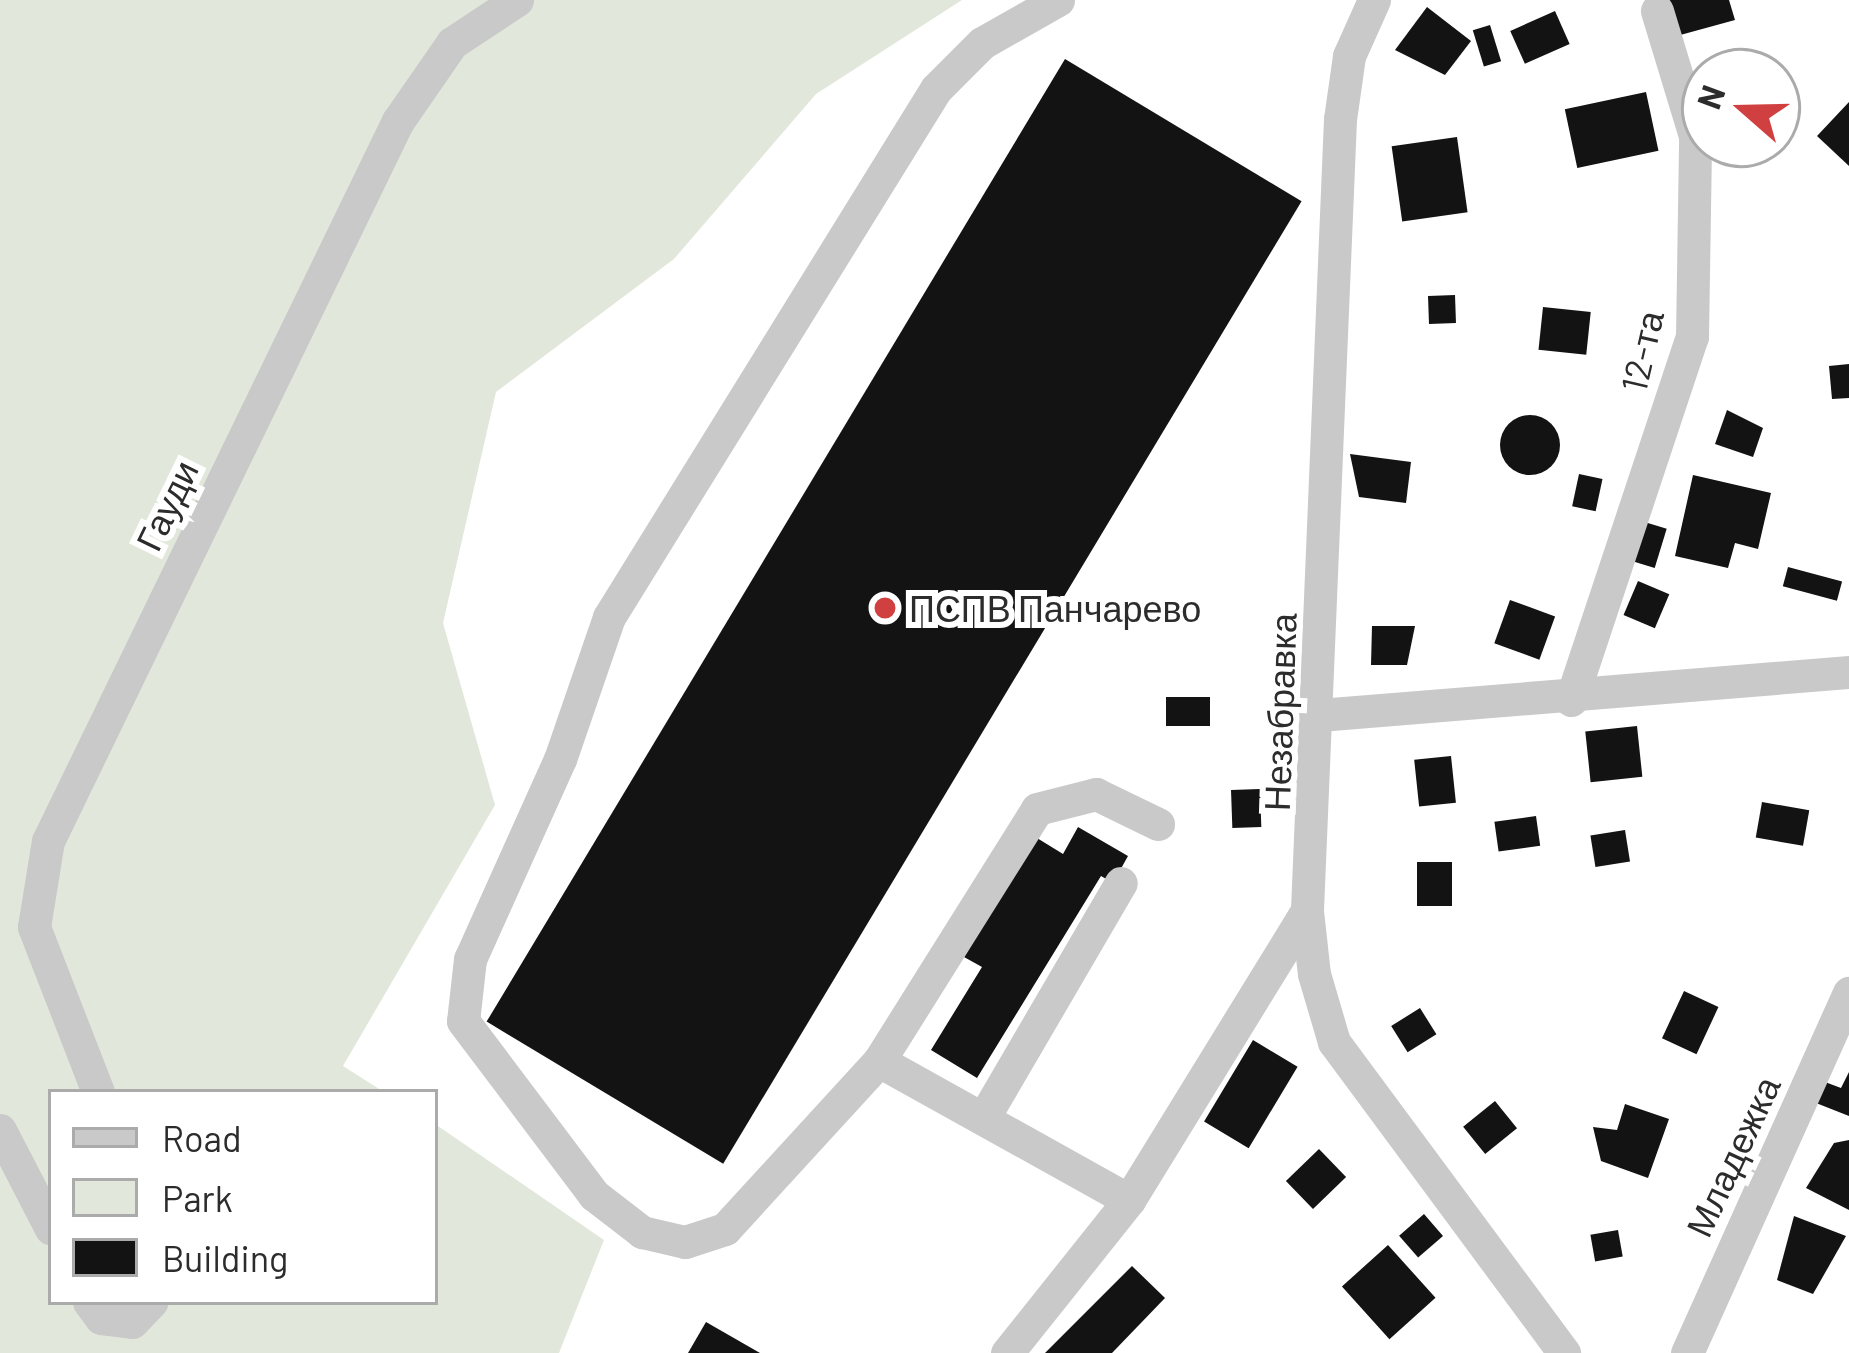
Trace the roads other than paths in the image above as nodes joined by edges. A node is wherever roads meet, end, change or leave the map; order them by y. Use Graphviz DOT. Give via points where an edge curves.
graph roads {
  1 [pos="517,0"];
  2 [pos="1058,0"];
  3 [pos="1374,0"];
  4 [pos="1658,11"];
  5 [pos="1849,672"];
  6 [pos="1570,700"];
  7 [pos="1319,715"];
  8 [pos="1158,824"];
  9 [pos="1121,883"];
  10 [pos="1307,910"];
  11 [pos="1849,993"];
  12 [pos="879,1061"];
  13 [pos="97,1089"];
  14 [pos="984,1117"];
  15 [pos="0,1130"];
  16 [pos="1129,1200"];
  17 [pos="48,1223"];
  18 [pos="91,1305"];
  19 [pos="148,1305"];
  20 [pos="1007,1353"];
  21 [pos="1564,1353"];
  22 [pos="1687,1353"];
  1 -- 13 [label="street, Гауди" via="452,43 398,121 48,841 34,927"];
  2 -- 12 [label="street" via="982,43 936,89 740,418 683,492 609,617 461,994 463,1021 594,1195 641,1232 685,1242 725,1229"];
  3 -- 7 [label="street, Незабравка" via="1348,56 1340,119"];
  4 -- 6 [label="street, 12-та" via="1695,136 1692,337"];
  5 -- 6 [label="street"];
  6 -- 7 [label="street"];
  7 -- 10 [label="street, Незабравка"];
  8 -- 12 [label="street" via="1096,794 1037,809"];
  9 -- 14 [label="street"];
  10 -- 16 [label="street"];
  10 -- 21 [label="street, Незабравка" via="1334,1042"];
  11 -- 22 [label="street, Младежка"];
  12 -- 14 [label="street"];
  14 -- 16 [label="street"];
  15 -- 17 [label="street"];
  16 -- 20 [label="street"];
  18 -- 19 [label="street" via="100,1318 132,1322"];
}
